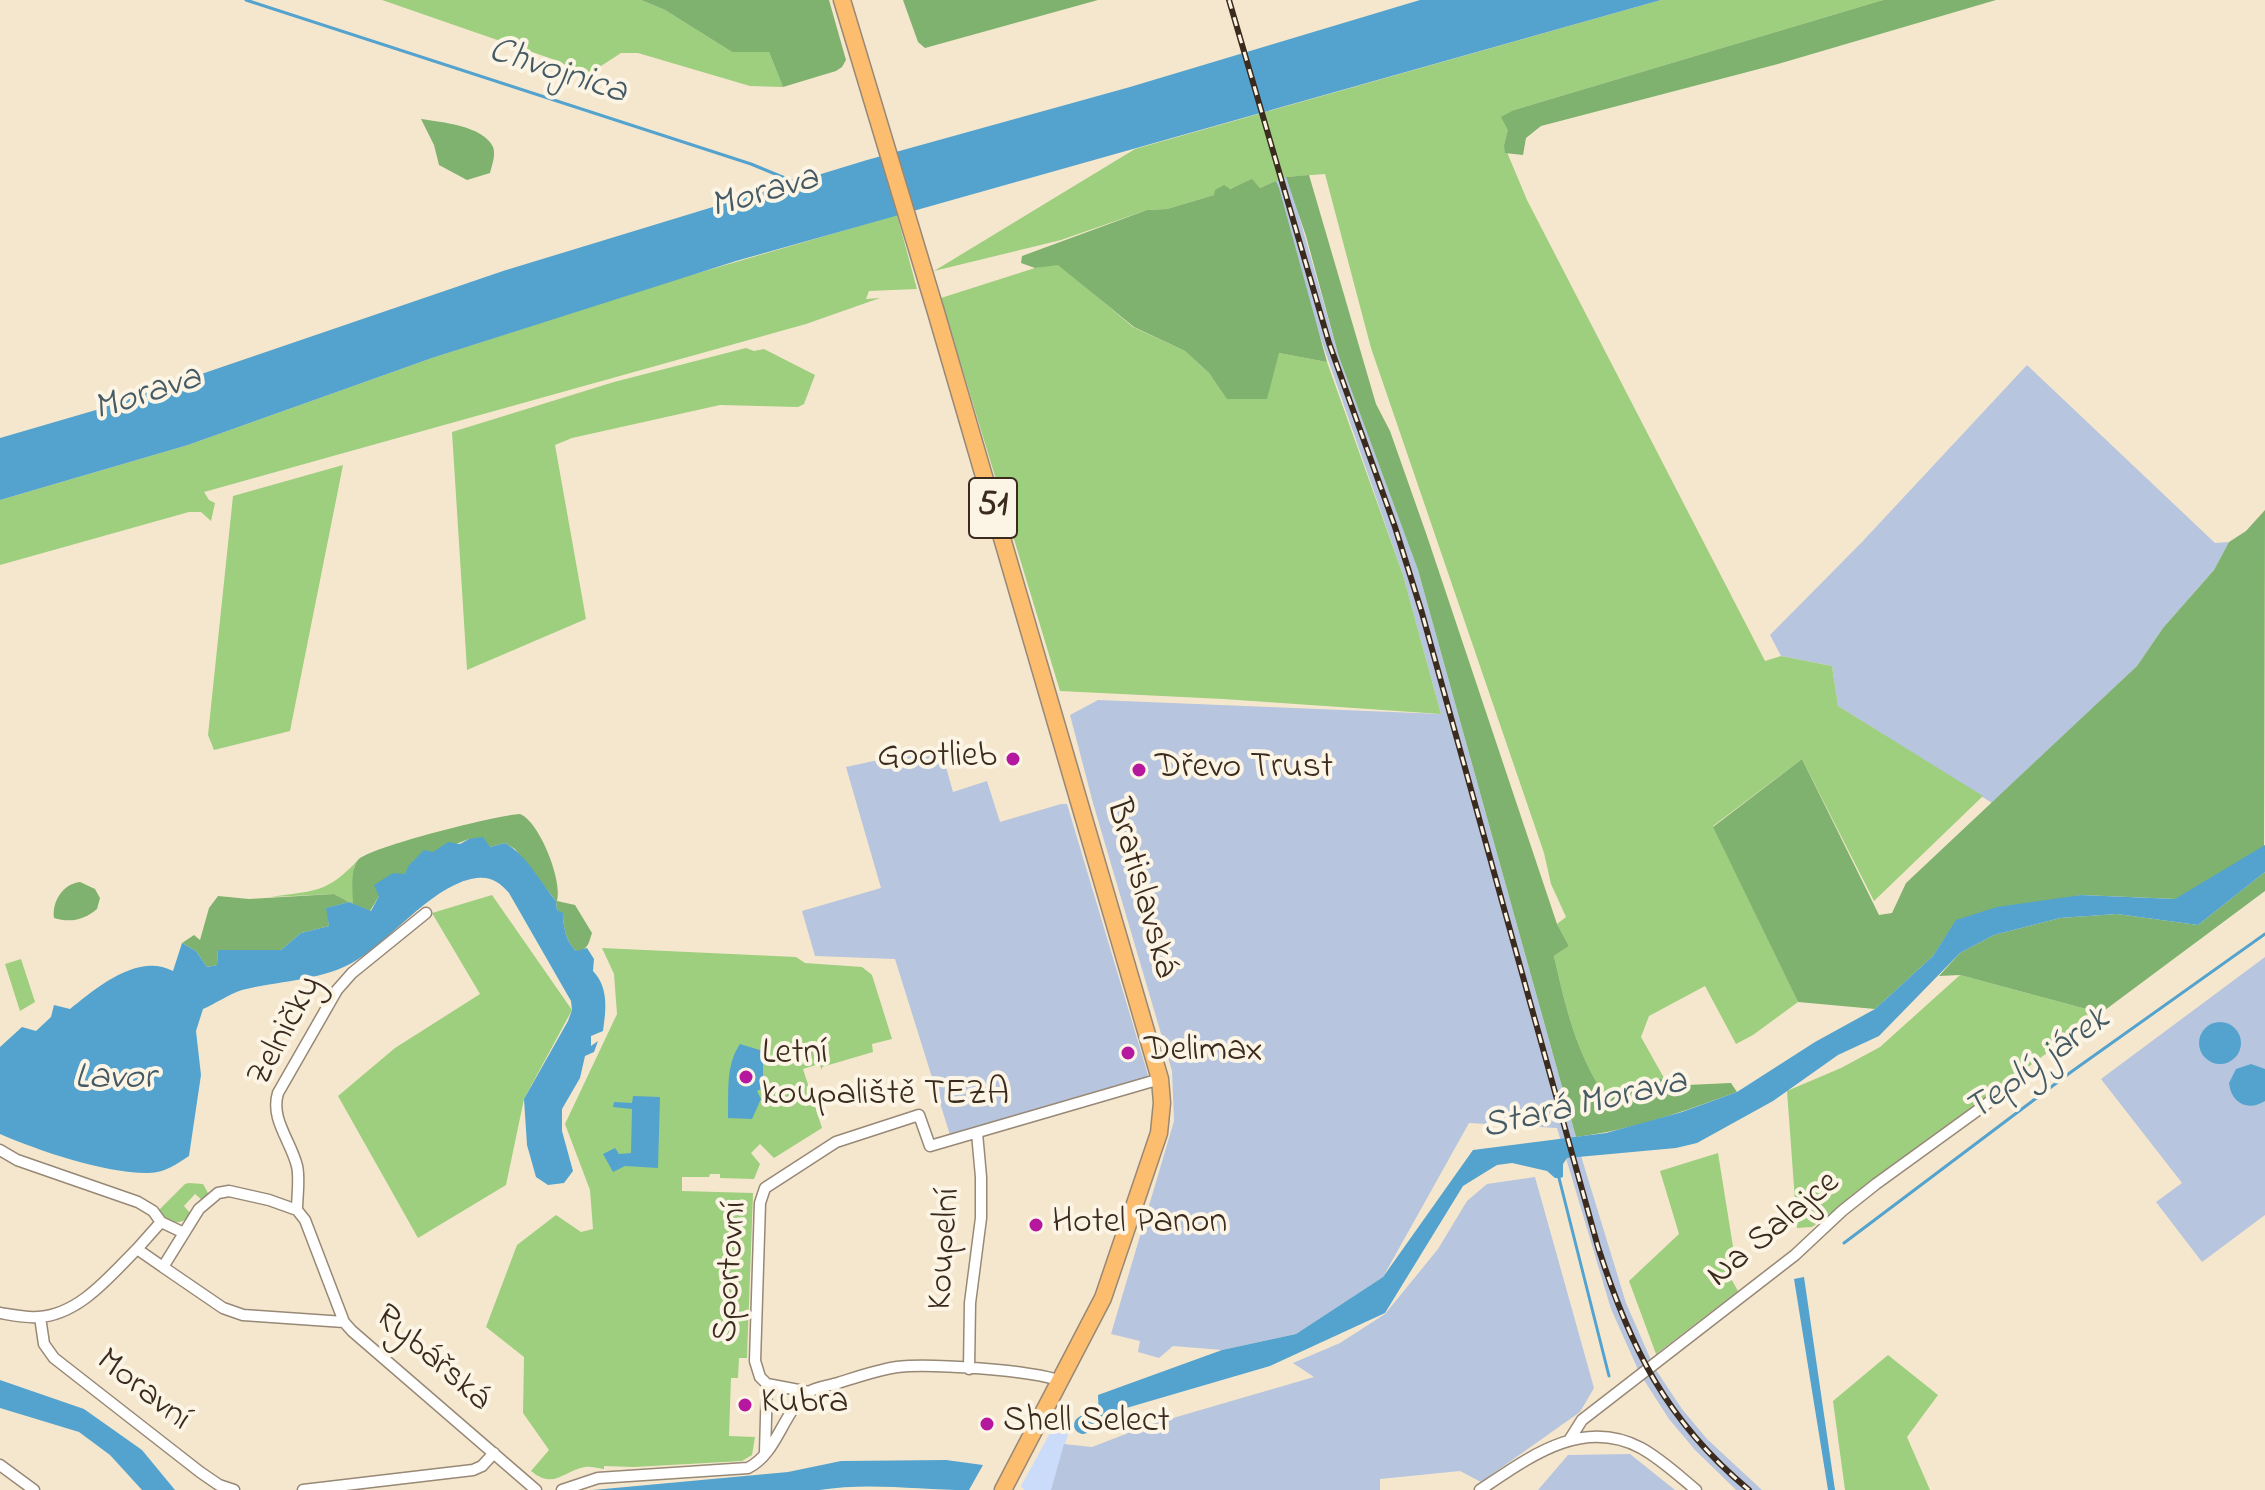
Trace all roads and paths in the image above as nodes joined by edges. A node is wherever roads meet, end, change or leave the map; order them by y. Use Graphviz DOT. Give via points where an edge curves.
graph roads {
  1 [pos="842,0"];
  2 [pos="426,913"];
  3 [pos="2025,1076"];
  4 [pos="1160,1079"];
  5 [pos="977,1133"];
  6 [pos="0,1150"];
  7 [pos="297,1210"];
  8 [pos="161,1222"];
  9 [pos="182,1232"];
  10 [pos="137,1249"];
  11 [pos="163,1267"];
  12 [pos="0,1313"];
  13 [pos="40,1317"];
  14 [pos="344,1322"];
  15 [pos="969,1369"];
  16 [pos="1061,1381"];
  17 [pos="767,1384"];
  18 [pos="809,1392"];
  19 [pos="1570,1439"];
  20 [pos="494,1453"];
  21 [pos="765,1454"];
  22 [pos="0,1465"];
  23 [pos="369,1486"];
  24 [pos="34,1490"];
  25 [pos="234,1490"];
  26 [pos="303,1490"];
  27 [pos="536,1490"];
  28 [pos="562,1490"];
  29 [pos="1003,1490"];
  30 [pos="1480,1490"];
  31 [pos="1696,1490"];
  1 -- 4 [label="main road, Bratislavská / 51"];
  2 -- 7 [label="street, Zelničky" via="337,990 278,1093 277,1117 297,1167"];
  3 -- 19 [label="street, Na Salajce" via="1842,1211 1795,1255 1582,1420"];
  4 -- 5 [label="street"];
  4 -- 16 [label="main road, Bratislavská / 51" via="1162,1115 1143,1181 1103,1298"];
  5 -- 15 [label="street, Koupelní" via="981,1218 970,1303"];
  5 -- 17 [label="street, Sportovní" via="930,1146 919,1115 836,1142 765,1188 760,1203 755,1361"];
  6 -- 8 [label="street" via="138,1202"];
  7 -- 9 [label="street" via="229,1191 218,1193"];
  7 -- 14 [label="street, Rybářská" via="314,1238"];
  8 -- 9 [label="street"];
  8 -- 10 [label="street"];
  9 -- 11 [label="street"];
  10 -- 11 [label="street"];
  10 -- 13 [label="street" via="80,1302"];
  11 -- 14 [label="street" via="223,1308 243,1315"];
  12 -- 13 [label="street"];
  13 -- 25 [label="street, Moravní" via="44,1344 54,1358 200,1472"];
  14 -- 20 [label="street, Rybářská"];
  15 -- 16 [label="street"];
  15 -- 18 [label="street" via="897,1367"];
  16 -- 29 [label="main road, Bratislavská / 51"];
  17 -- 18 [label="street"];
  17 -- 21 [label="street"];
  18 -- 21 [label="street"];
  19 -- 30 [label="street" via="1539,1451"];
  19 -- 31 [label="street" via="1639,1446"];
  20 -- 23 [label="street" via="473,1470"];
  20 -- 27 [label="street, Rybářská"];
  21 -- 28 [label="street" via="748,1468 598,1478"];
  22 -- 24 [label="street"];
  23 -- 26 [label="street"];
}
